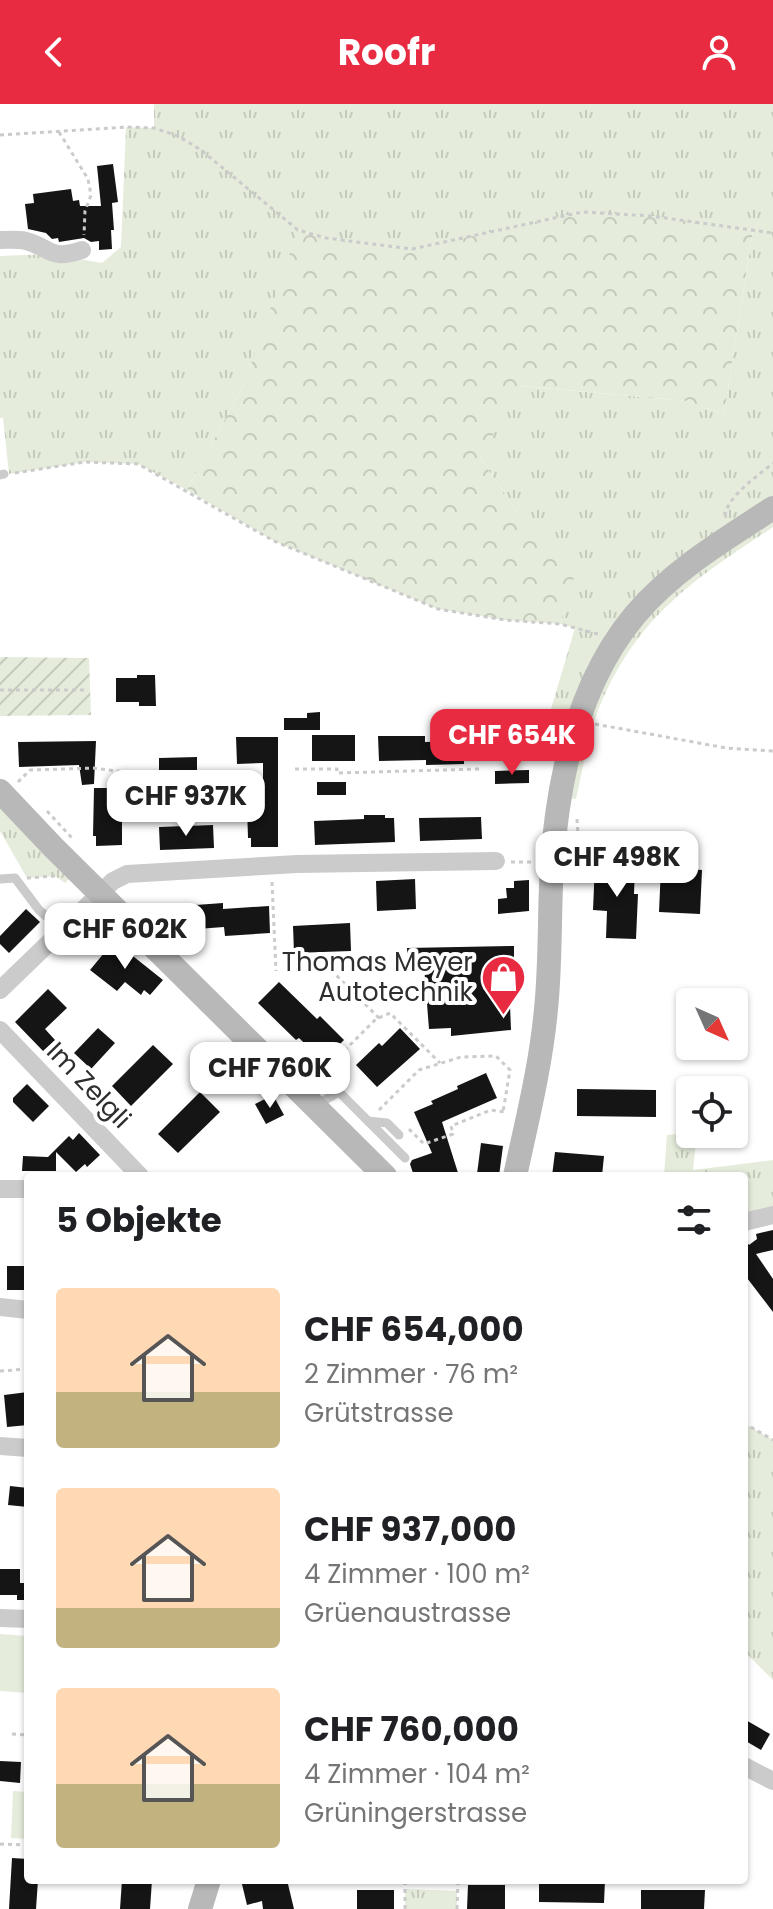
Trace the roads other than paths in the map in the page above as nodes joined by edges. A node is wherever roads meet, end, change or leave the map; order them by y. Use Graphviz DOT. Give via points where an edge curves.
graph roads {
  1 [pos="0,240"];
  2 [pos="82,250"];
  3 [pos="773,508"];
  4 [pos="8,788"];
  5 [pos="496,861"];
  6 [pos="0,879"];
  7 [pos="100,893"];
  8 [pos="62,930"];
  9 [pos="0,990"];
  10 [pos="0,1030"];
  11 [pos="314,1094"];
  12 [pos="368,1121"];
  13 [pos="399,1135"];
  14 [pos="405,1158"];
  15 [pos="135,1172"];
  16 [pos="382,1172"];
  17 [pos="516,1172"];
  18 [pos="0,1189"];
  19 [pos="24,1189"];
  20 [pos="773,1215"];
  21 [pos="748,1221"];
  22 [pos="0,1307"];
  23 [pos="24,1310"];
  24 [pos="0,1446"];
  25 [pos="24,1448"];
  26 [pos="0,1618"];
  27 [pos="24,1619"];
  28 [pos="748,1768"];
  29 [pos="773,1781"];
  30 [pos="208,1884"];
  31 [pos="200,1909"];
  1 -- 2 [label="street" via="30,242 50,254"];
  3 -- 17 [label="main road" via="658,589 617,639 578,719 552,863 546,1011"];
  4 -- 7 [label="main road"];
  5 -- 7 [label="street" via="127,874"];
  6 -- 8 [label="lane" via="15,878"];
  7 -- 8 [label="street"];
  7 -- 11 [label="main road"];
  8 -- 9 [label="street"];
  10 -- 15 [label="street, Im Zelgli"];
  11 -- 12 [label="lane" via="339,1092"];
  11 -- 16 [label="main road"];
  12 -- 13 [label="lane" via="387,1123"];
  12 -- 14 [label="lane"];
  18 -- 19 [label="street"];
  20 -- 21 [label="street"];
  22 -- 23 [label="street"];
  24 -- 25 [label="street"];
  26 -- 27 [label="street"];
  28 -- 29 [label="street"];
  30 -- 31 [label="main road"];
}
